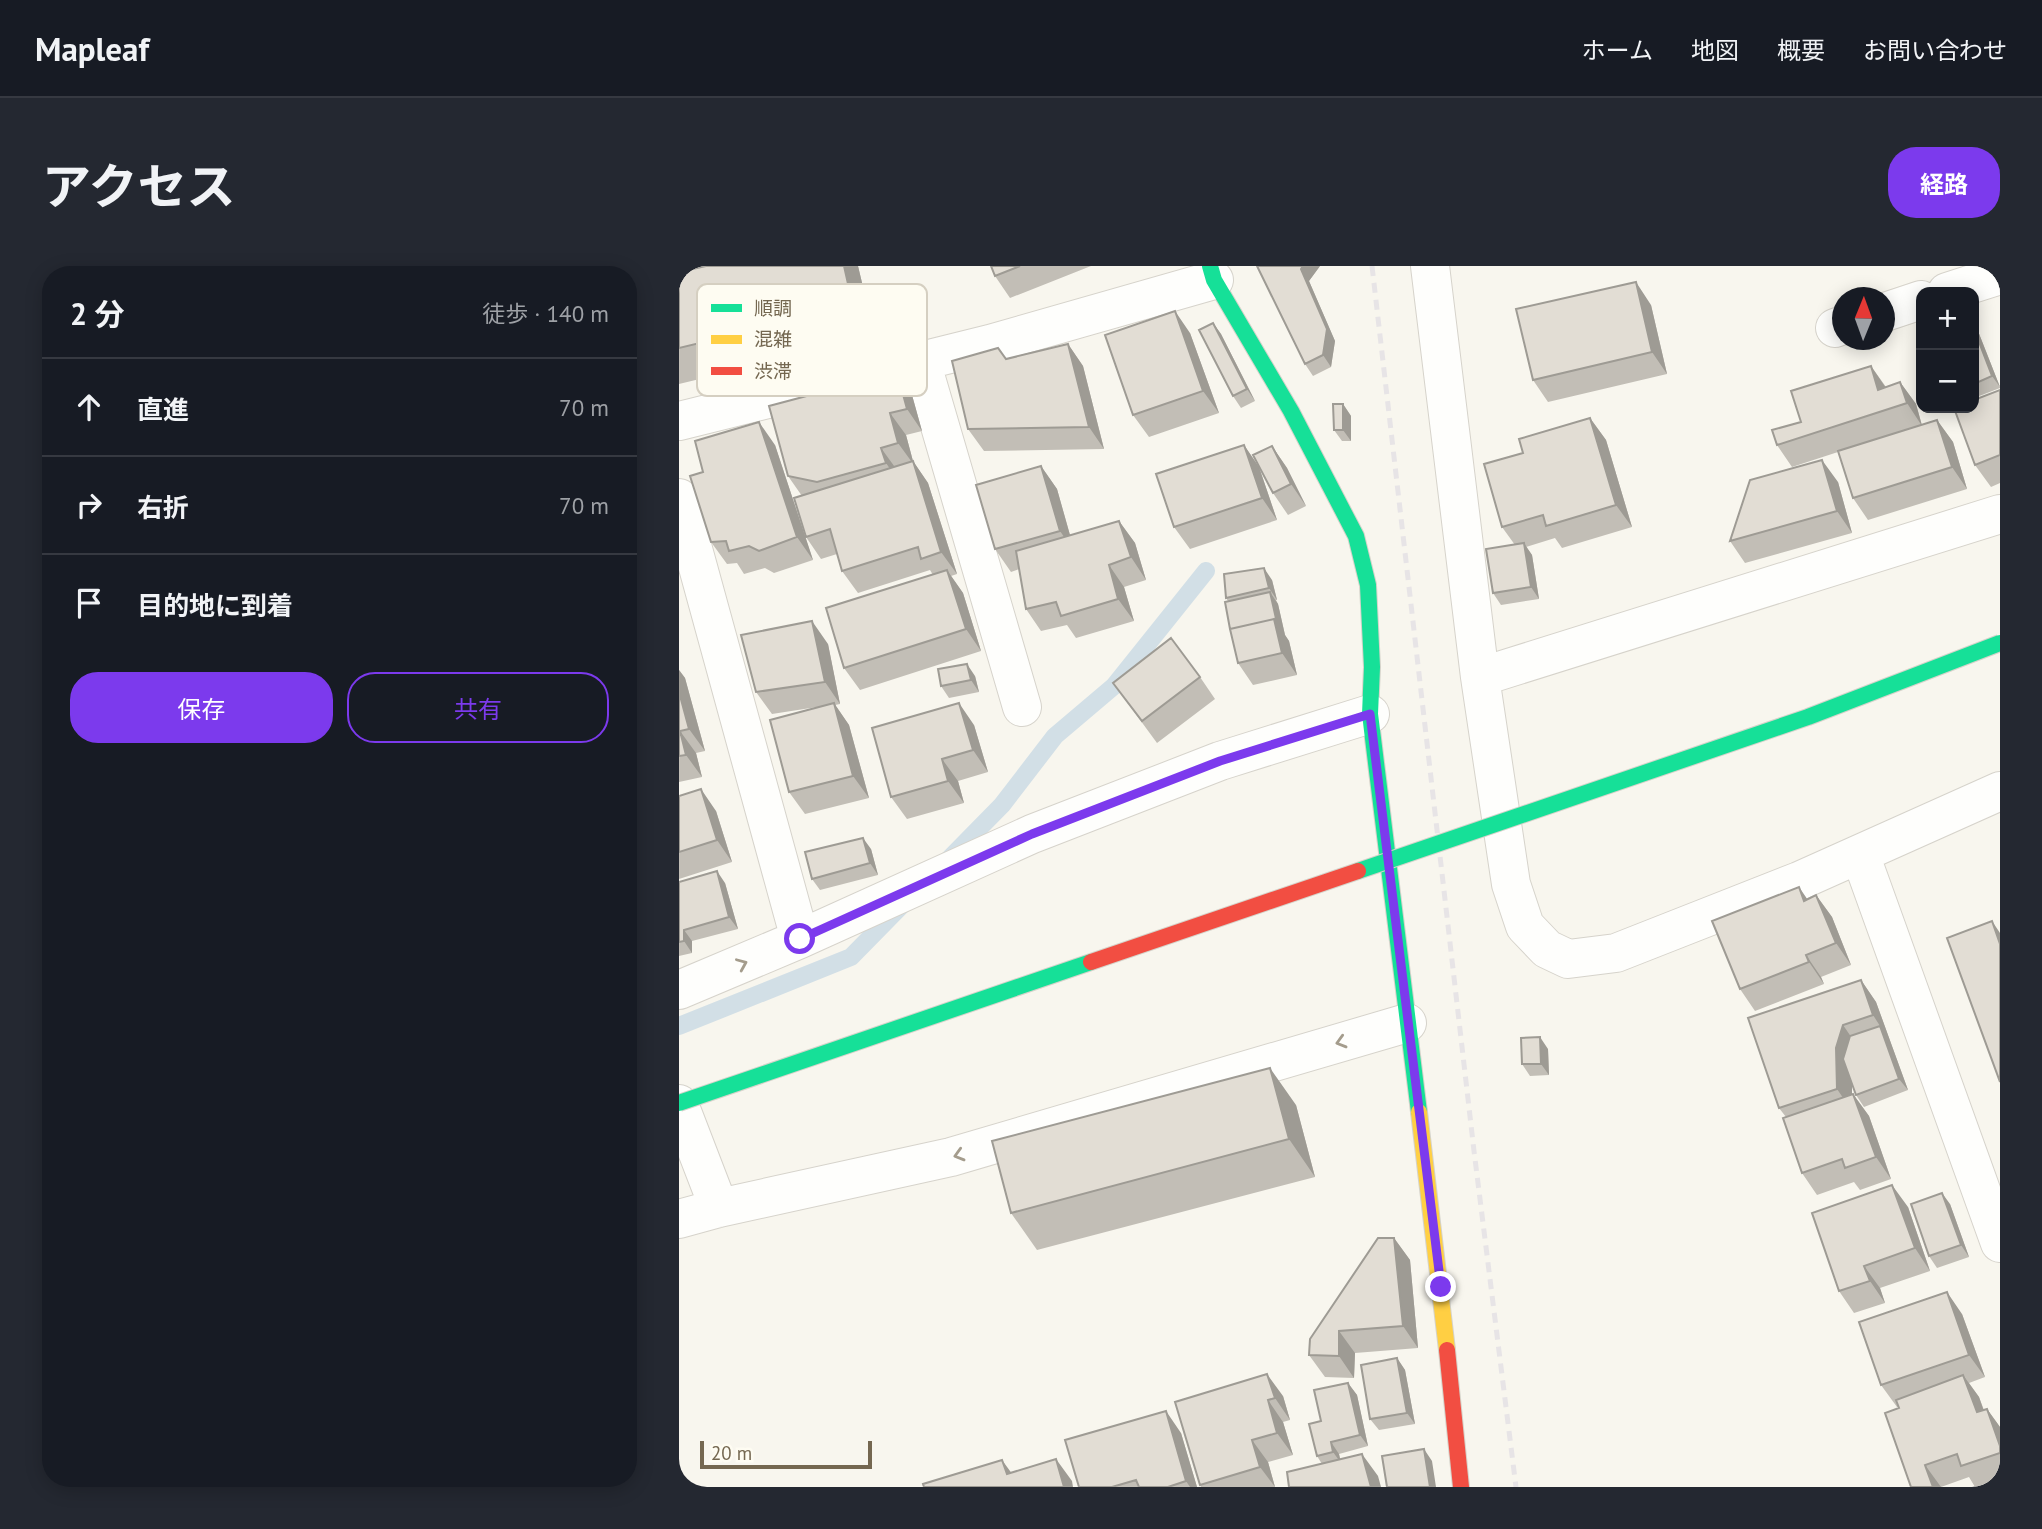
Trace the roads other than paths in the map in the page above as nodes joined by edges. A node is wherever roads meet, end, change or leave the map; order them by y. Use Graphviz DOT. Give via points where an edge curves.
graph roads {
  1 [pos="1430,266"];
  2 [pos="1212,273"];
  3 [pos="2000,275"];
  4 [pos="1963,287"];
  5 [pos="1916,302"];
  6 [pos="1895,309"];
  7 [pos="927,360"];
  8 [pos="927,381"];
  9 [pos="782,396"];
  10 [pos="679,422"];
  11 [pos="679,498"];
  12 [pos="2000,514"];
  13 [pos="2000,643"];
  14 [pos="1480,677"];
  15 [pos="1023,707"];
  16 [pos="1370,714"];
  17 [pos="2000,792"];
  18 [pos="1860,854"];
  19 [pos="800,939"];
  20 [pos="679,990"];
  21 [pos="1407,1023"];
  22 [pos="679,1103"];
  23 [pos="719,1208"];
  24 [pos="679,1219"];
  25 [pos="2000,1243"];
  26 [pos="1461,1487"];
  1 -- 14 [label="street"];
  2 -- 7 [label="street"];
  2 -- 16 [label="street" via="1356,536 1367,585"];
  3 -- 4 [label="street"];
  5 -- 6 [label="street"];
  8 -- 15 [label="street"];
  9 -- 10 [label="street"];
  11 -- 19 [label="street"];
  12 -- 14 [label="street"];
  13 -- 22 [label="street, bridge" via="1808,717"];
  14 -- 18 [label="street" via="1511,884 1525,926 1547,948 1569,959 1616,953"];
  16 -- 19 [label="street" via="1220,761 1032,834"];
  16 -- 21 [label="street"];
  17 -- 18 [label="street"];
  18 -- 25 [label="street"];
  20 -- 19 [label="street, one-way"];
  21 -- 23 [label="street, one-way" via="951,1157"];
  21 -- 26 [label="street"];
  22 -- 23 [label="street"];
  23 -- 24 [label="street"];
}
